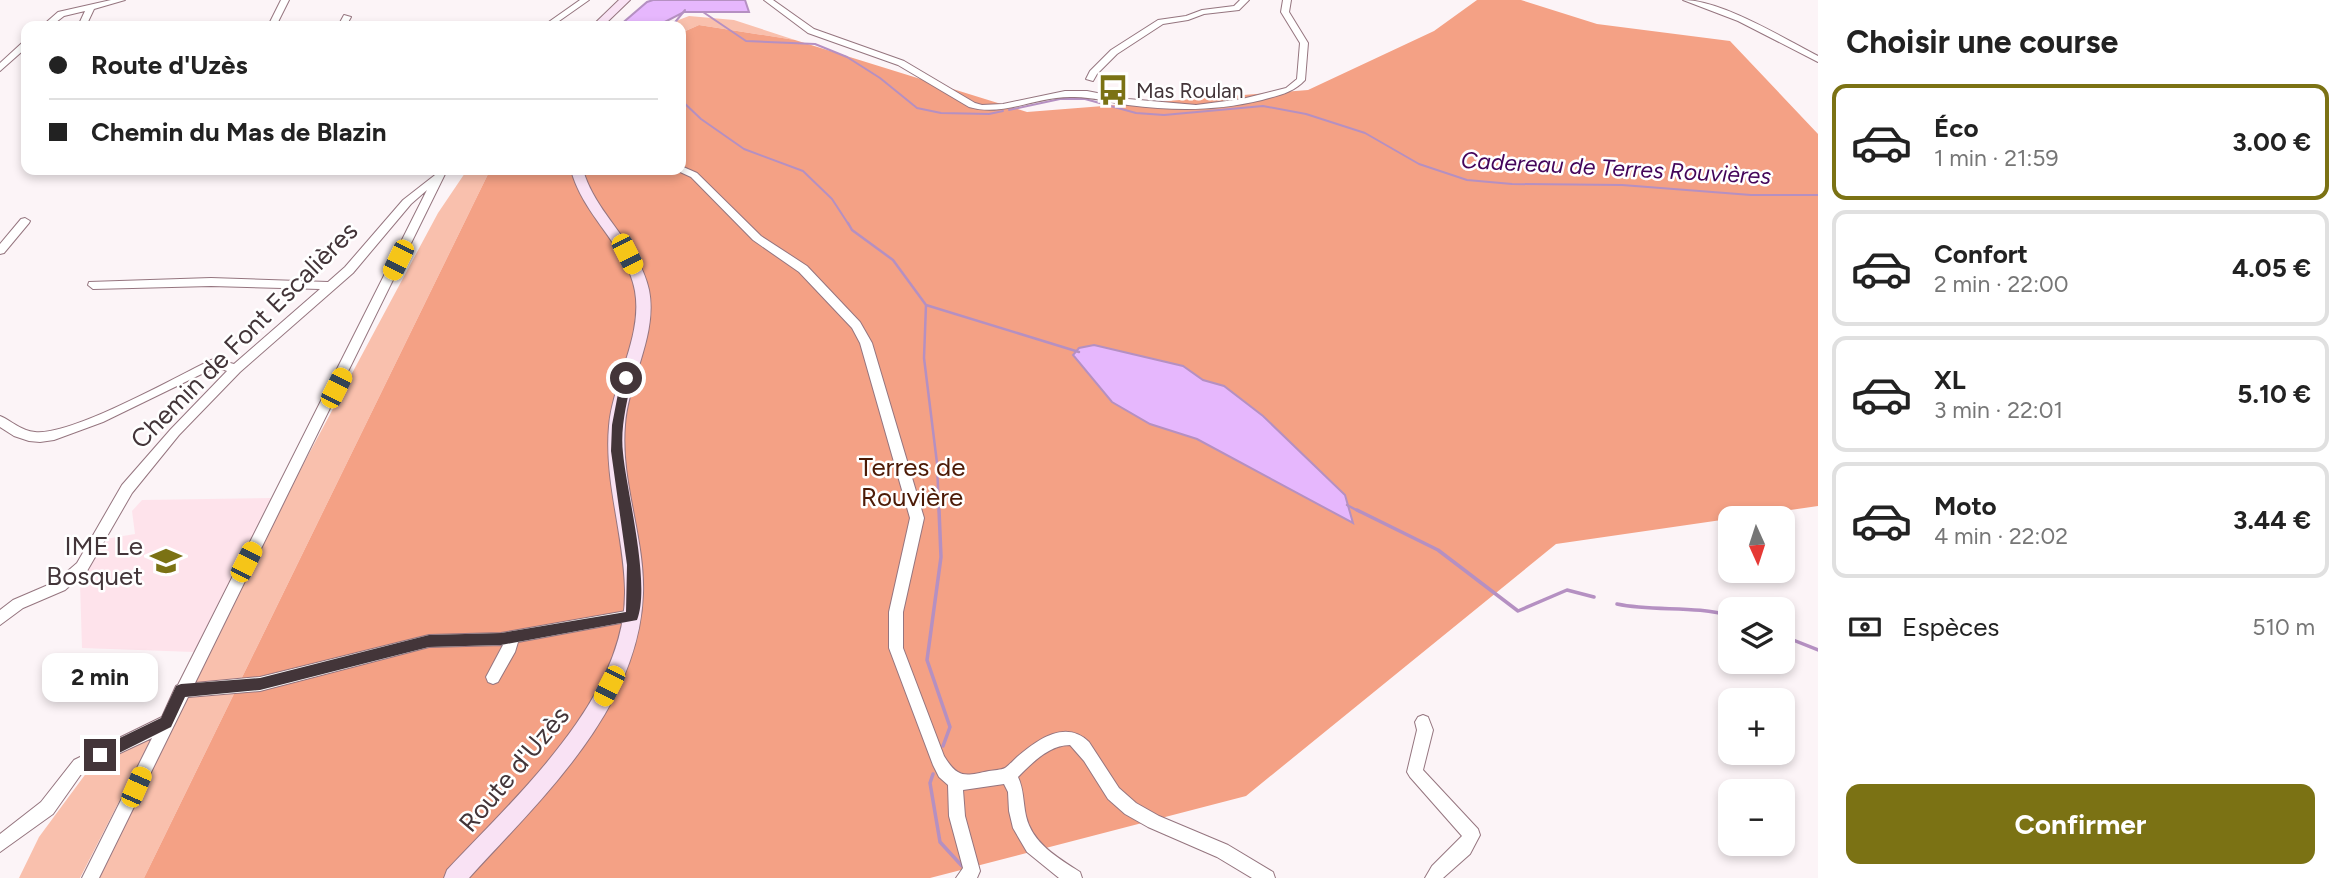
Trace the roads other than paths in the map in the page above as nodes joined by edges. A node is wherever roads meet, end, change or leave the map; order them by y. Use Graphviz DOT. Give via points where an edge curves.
graph roads {
  1 [pos="121,0"];
  2 [pos="285,0"];
  3 [pos="585,0"];
  4 [pos="625,0"];
  5 [pos="768,0"];
  6 [pos="1245,0"];
  7 [pos="1287,0"];
  8 [pos="1688,0"];
  9 [pos="90,8"];
  10 [pos="347,16"];
  11 [pos="52,21"];
  12 [pos="84,21"];
  13 [pos="274,21"];
  14 [pos="344,21"];
  15 [pos="555,21"];
  16 [pos="602,21"];
  17 [pos="1304,48"];
  18 [pos="21,49"];
  19 [pos="1818,59"];
  20 [pos="0,68"];
  21 [pos="1103,96"];
  22 [pos="686,171"];
  23 [pos="437,175"];
  24 [pos="439,175"];
  25 [pos="579,175"];
  26 [pos="25,221"];
  27 [pos="0,251"];
  28 [pos="93,285"];
  29 [pos="330,286"];
  30 [pos="236,369"];
  31 [pos="0,421"];
  32 [pos="632,616"];
  33 [pos="0,618"];
  34 [pos="511,638"];
  35 [pos="493,677"];
  36 [pos="181,691"];
  37 [pos="166,723"];
  38 [pos="1423,723"];
  39 [pos="1007,776"];
  40 [pos="956,782"];
  41 [pos="0,844"];
  42 [pos="90,878"];
  43 [pos="455,878"];
  44 [pos="964,878"];
  45 [pos="1074,878"];
  46 [pos="1267,878"];
  47 [pos="1433,878"];
  1 -- 9 [label="street"];
  2 -- 13 [label="street"];
  3 -- 15 [label="street"];
  4 -- 16 [label="main road"];
  5 -- 21 [label="street" via="811,31 901,63 982,108 1065,94"];
  6 -- 21 [label="street" via="1236,8 1161,22 1114,52 1090,79"];
  7 -- 17 [label="street" via="1285,12"];
  8 -- 19 [label="street" via="1741,19"];
  9 -- 11 [label="street" via="61,13"];
  9 -- 12 [label="street"];
  10 -- 14 [label="street"];
  17 -- 21 [label="street" via="1301,80 1296,86 1242,102 1186,108"];
  18 -- 20 [label="street"];
  22 -- 40 [label="street" via="757,238 803,269 856,325 866,343 917,518 896,612 896,648 938,760 944,773"];
  23 -- 29 [label="street, Chemin de Font Escalières"];
  24 -- 36 [label="street"];
  25 -- 32 [label="main road, Route d'Uzès" via="586,195 637,272 642,293 617,425 634,565"];
  26 -- 27 [label="street"];
  28 -- 29 [label="street"];
  29 -- 30 [label="street, Chemin de Font Escalières"];
  30 -- 31 [label="street" via="215,363 79,426 41,438 16,432"];
  30 -- 33 [label="street, Chemin de Font Escalières" via="127,489 82,566 60,586 18,604"];
  32 -- 34 [label="street"];
  32 -- 43 [label="main road, Route d'Uzès" via="618,668 576,740"];
  34 -- 35 [label="street"];
  34 -- 36 [label="street" via="429,641 260,684"];
  36 -- 37 [label="street"];
  37 -- 41 [label="street" via="79,765 47,808"];
  37 -- 42 [label="street"];
  38 -- 47 [label="street" via="1426,730 1415,772 1472,835 1467,848"];
  39 -- 40 [label="street"];
  39 -- 45 [label="street" via="1017,788 1017,816 1023,833 1034,849"];
  39 -- 46 [label="street" via="1057,739 1072,738 1084,745 1103,782 1136,813 1218,849"];
  40 -- 44 [label="street" via="954,808 972,870"];
}
